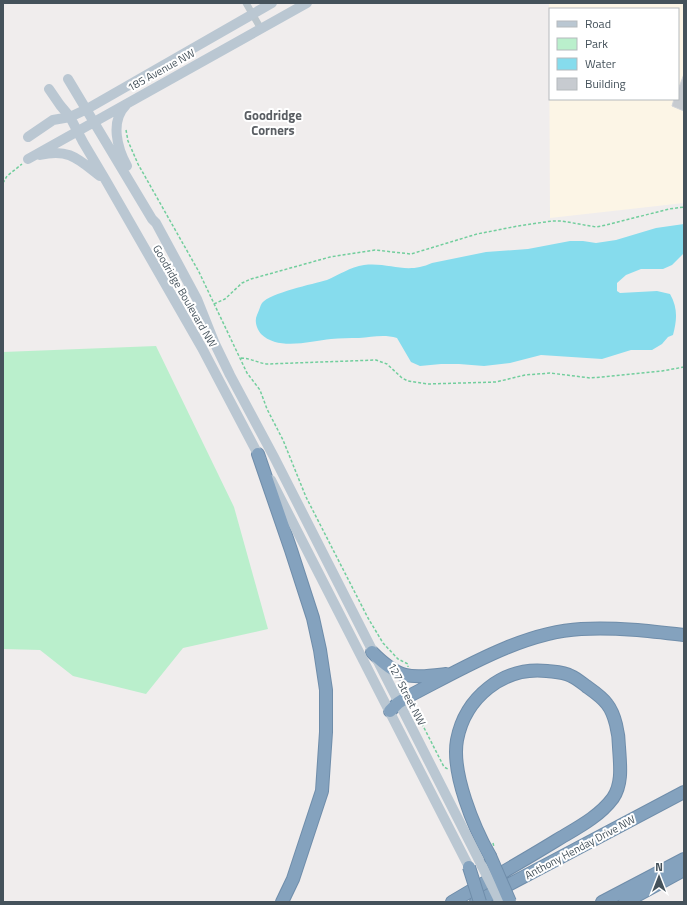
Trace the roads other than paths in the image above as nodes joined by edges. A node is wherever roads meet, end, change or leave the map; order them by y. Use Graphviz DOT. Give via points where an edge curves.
graph roads {
  1 [pos="246,3"];
  2 [pos="272,3"];
  3 [pos="307,3"];
  4 [pos="252,14"];
  5 [pos="261,29"];
  6 [pos="68,79"];
  7 [pos="50,89"];
  8 [pos="132,100"];
  9 [pos="86,109"];
  10 [pos="70,117"];
  11 [pos="94,121"];
  12 [pos="76,131"];
  13 [pos="28,137"];
  14 [pos="105,179"];
  15 [pos="156,223"];
  16 [pos="258,454"];
  17 [pos="294,496"];
  18 [pos="292,520"];
  19 [pos="684,635"];
  20 [pos="372,652"];
  21 [pos="453,673"];
  22 [pos="394,707"];
  23 [pos="684,792"];
  24 [pos="684,859"];
  25 [pos="469,867"];
  26 [pos="684,870"];
  27 [pos="282,902"];
  28 [pos="452,902"];
  29 [pos="476,902"];
  30 [pos="480,902"];
  31 [pos="487,902"];
  32 [pos="500,902"];
  33 [pos="510,902"];
  34 [pos="602,902"];
  35 [pos="625,902"];
  1 -- 4 [label="street"];
  2 -- 4 [label="main road, 185 Avenue NW"];
  3 -- 5 [label="main road, 185 Avenue NW"];
  4 -- 5 [label="street"];
  4 -- 9 [label="main road, 185 Avenue NW"];
  5 -- 8 [label="main road, 185 Avenue NW"];
  6 -- 9 [label="main road, Goodridge Boulevard NW"];
  7 -- 10 [label="main road, Goodridge Boulevard NW"];
  8 -- 11 [label="main road, 185 Avenue NW"];
  8 -- 15 [label="main road" via="117,120 119,143 126,164"];
  9 -- 10 [label="main road, 185 Avenue NW"];
  9 -- 11 [label="main road, Goodridge Boulevard NW"];
  10 -- 12 [label="main road, Goodridge Boulevard NW"];
  10 -- 13 [label="main road, 185 Avenue NW" via="53,120"];
  11 -- 12 [label="main road, 185 Avenue NW"];
  11 -- 15 [label="main road, Goodridge Boulevard NW"];
  12 -- 14 [label="main road, Goodridge Boulevard NW"];
  12 -- 14 [label="main road, 185 Avenue NW" via="30,157 51,152 67,153"];
  14 -- 16 [label="main road, Goodridge Boulevard NW" via="202,348"];
  15 -- 17 [label="main road, Goodridge Boulevard NW" via="197,299 230,375"];
  16 -- 18 [label="main road, Goodridge Boulevard NW"];
  16 -- 27 [label="highway" via="313,618 326,690 322,791 305,847"];
  17 -- 20 [label="main road, 127 Street NW"];
  18 -- 22 [label="main road, 127 Street NW"];
  19 -- 21 [label="highway" via="625,629 580,629 529,640"];
  20 -- 21 [label="highway" via="385,665 406,675 418,677"];
  20 -- 22 [label="main road, 127 Street NW"];
  21 -- 22 [label="highway" via="409,696"];
  22 -- 25 [label="main road, 127 Street NW"];
  22 -- 32 [label="main road, 127 Street NW, bridge"];
  23 -- 29 [label="highway, Anthony Henday Drive NW"];
  24 -- 34 [label="highway"];
  25 -- 30 [label="highway, bridge"];
  25 -- 31 [label="main road, 127 Street NW, bridge"];
  26 -- 35 [label="highway"];
  28 -- 33 [label="highway, bridge" via="516,866 596,816 614,797 620,778 618,730 608,704 593,690 571,676 558,672 519,673 508,676 488,688 463,719 457,741 460,783 482,843 490,856"];
}
